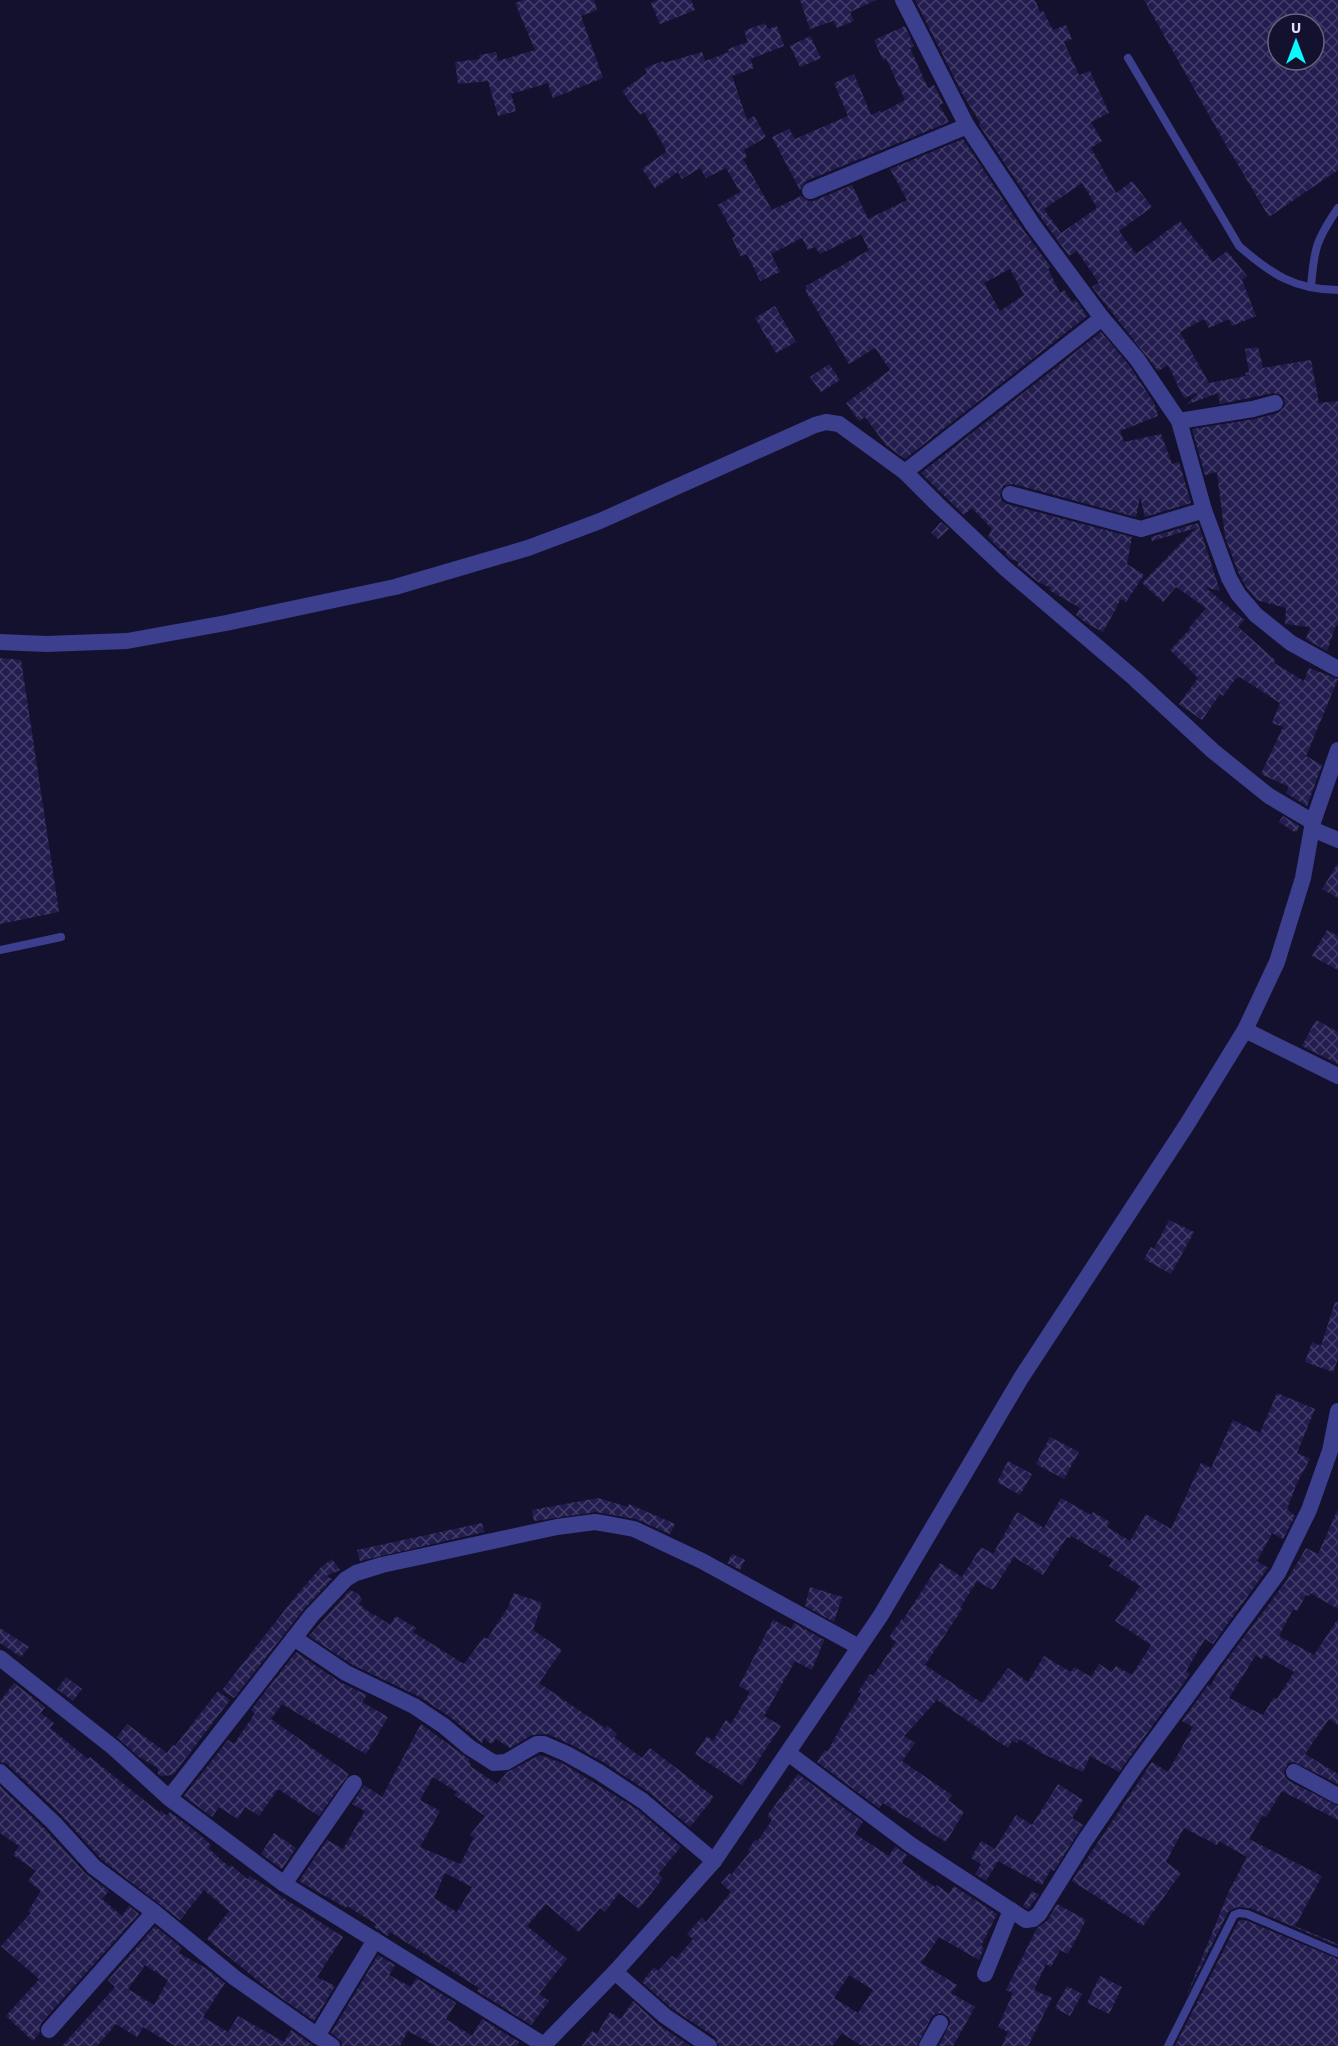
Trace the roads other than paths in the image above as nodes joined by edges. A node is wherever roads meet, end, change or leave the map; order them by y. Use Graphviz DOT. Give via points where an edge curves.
graph roads {
  1 [pos="903,0"];
  2 [pos="1128,58"];
  3 [pos="968,126"];
  4 [pos="810,191"];
  5 [pos="1338,208"];
  6 [pos="1311,287"];
  7 [pos="1338,290"];
  8 [pos="1102,318"];
  9 [pos="1275,403"];
  10 [pos="1179,421"];
  11 [pos="905,472"];
  12 [pos="1010,494"];
  13 [pos="1204,510"];
  14 [pos="0,642"];
  15 [pos="1338,669"];
  16 [pos="1338,750"];
  17 [pos="1312,825"];
  18 [pos="1338,840"];
  19 [pos="62,937"];
  20 [pos="0,950"];
  21 [pos="1245,1030"];
  22 [pos="1338,1076"];
  23 [pos="1338,1412"];
  24 [pos="1334,1454"];
  25 [pos="294,1638"];
  26 [pos="859,1647"];
  27 [pos="0,1658"];
  28 [pos="788,1753"];
  29 [pos="0,1772"];
  30 [pos="1294,1772"];
  31 [pos="354,1783"];
  32 [pos="1338,1796"];
  33 [pos="169,1798"];
  34 [pos="714,1861"];
  35 [pos="284,1884"];
  36 [pos="1011,1910"];
  37 [pos="154,1911"];
  38 [pos="375,1940"];
  39 [pos="1338,1953"];
  40 [pos="615,1972"];
  41 [pos="985,1974"];
  42 [pos="940,2023"];
  43 [pos="48,2030"];
  44 [pos="317,2036"];
  45 [pos="332,2046"];
  46 [pos="544,2046"];
  47 [pos="709,2046"];
  48 [pos="927,2046"];
  49 [pos="1168,2046"];
  1 -- 3 [label="street"];
  2 -- 6 [label="lane" via="1239,246 1265,269 1294,284"];
  3 -- 4 [label="street"];
  3 -- 8 [label="street" via="1033,225"];
  5 -- 6 [label="lane" via="1318,241"];
  6 -- 7 [label="lane"];
  8 -- 10 [label="street" via="1137,359"];
  8 -- 11 [label="street"];
  9 -- 10 [label="street"];
  10 -- 13 [label="street"];
  11 -- 14 [label="street" via="839,424 826,422 600,521 528,548 395,587 128,641"];
  11 -- 17 [label="street" via="1006,569 1213,751"];
  12 -- 13 [label="street" via="1140,529"];
  13 -- 15 [label="street" via="1238,594 1256,615 1292,643"];
  16 -- 17 [label="street"];
  17 -- 18 [label="street"];
  17 -- 21 [label="street" via="1303,878 1277,962"];
  19 -- 20 [label="lane"];
  21 -- 22 [label="street"];
  21 -- 26 [label="street" via="1021,1378 924,1545"];
  23 -- 24 [label="street"];
  24 -- 36 [label="street" via="1278,1573 1135,1767 1039,1914 1026,1920"];
  25 -- 26 [label="street" via="346,1579 357,1573 557,1527 595,1522 634,1529"];
  25 -- 33 [label="street"];
  25 -- 34 [label="street" via="346,1673 414,1706 495,1762 506,1762 537,1744 567,1754 643,1802"];
  26 -- 28 [label="street"];
  27 -- 33 [label="street" via="114,1748"];
  28 -- 34 [label="street"];
  28 -- 36 [label="street" via="911,1845"];
  29 -- 37 [label="street" via="94,1867"];
  30 -- 32 [label="street"];
  31 -- 35 [label="street"];
  33 -- 35 [label="street"];
  34 -- 40 [label="street"];
  35 -- 38 [label="street"];
  36 -- 41 [label="street"];
  37 -- 43 [label="street"];
  37 -- 44 [label="street" via="235,1978"];
  38 -- 44 [label="street"];
  38 -- 46 [label="street"];
  39 -- 49 [label="lane" via="1247,1914 1234,1915"];
  40 -- 46 [label="street"];
  40 -- 47 [label="street" via="665,2016"];
  42 -- 48 [label="street"];
  44 -- 45 [label="street"];
}
